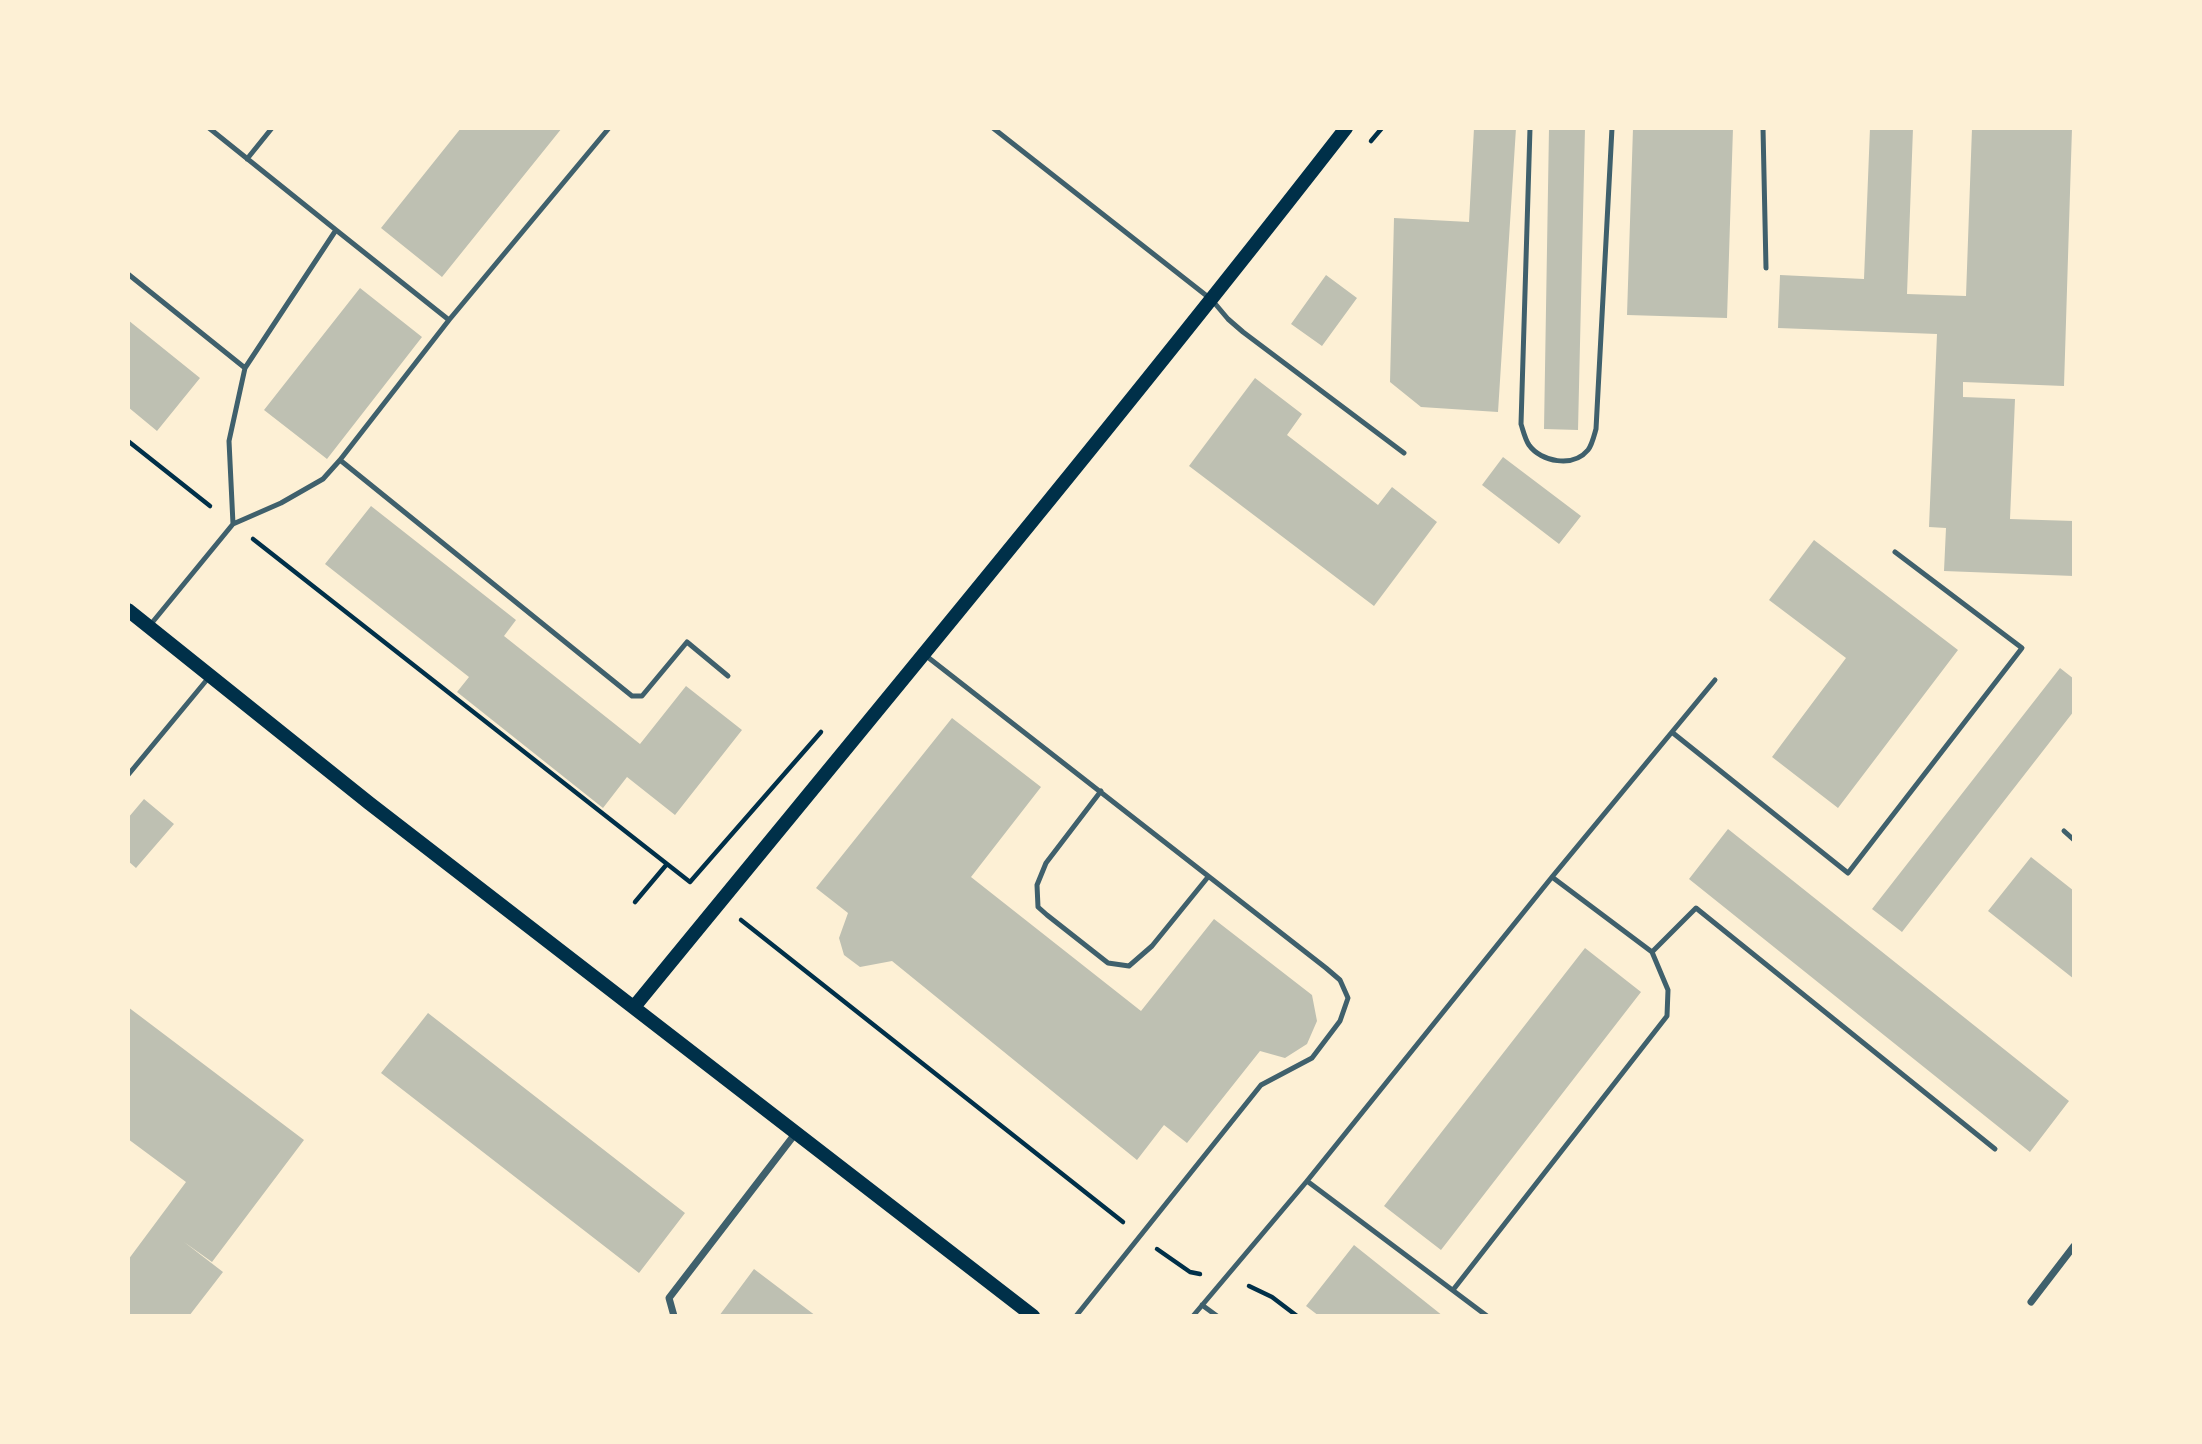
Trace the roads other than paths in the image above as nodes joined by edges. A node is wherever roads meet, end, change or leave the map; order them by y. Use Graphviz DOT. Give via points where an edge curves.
graph roads {
  1 [pos="209,128"];
  2 [pos="272,128"];
  3 [pos="609,128"];
  4 [pos="993,128"];
  5 [pos="1346,128"];
  6 [pos="1530,128"];
  7 [pos="1612,128"];
  8 [pos="1763,128"];
  9 [pos="247,159"];
  10 [pos="336,230"];
  11 [pos="1766,268"];
  12 [pos="128,274"];
  13 [pos="1212,300"];
  14 [pos="449,320"];
  15 [pos="245,368"];
  16 [pos="1404,453"];
  17 [pos="340,460"];
  18 [pos="233,524"];
  19 [pos="1895,552"];
  20 [pos="128,610"];
  21 [pos="148,627"];
  22 [pos="925,655"];
  23 [pos="210,676"];
  24 [pos="728,676"];
  25 [pos="1715,680"];
  26 [pos="1673,733"];
  27 [pos="128,775"];
  28 [pos="1101,791"];
  29 [pos="2064,831"];
  30 [pos="2074,840"];
  31 [pos="1208,877"];
  32 [pos="1552,877"];
  33 [pos="1652,952"];
  34 [pos="634,1007"];
  35 [pos="795,1134"];
  36 [pos="1995,1149"];
  37 [pos="1307,1181"];
  38 [pos="2074,1246"];
  39 [pos="1453,1290"];
  40 [pos="2031,1302"];
  41 [pos="1202,1305"];
  42 [pos="674,1316"];
  43 [pos="1032,1316"];
  44 [pos="1076,1316"];
  45 [pos="1193,1316"];
  46 [pos="1217,1316"];
  47 [pos="1487,1316"];
  1 -- 9 [label="lane"];
  2 -- 9 [label="lane"];
  3 -- 14 [label="lane"];
  4 -- 13 [label="lane"];
  5 -- 13 [label="main road"];
  6 -- 7 [label="lane" via="1521,424 1528,444 1541,456 1559,462 1577,459 1588,450 1596,429"];
  8 -- 11 [label="lane"];
  9 -- 10 [label="lane"];
  10 -- 14 [label="lane"];
  10 -- 15 [label="lane"];
  12 -- 15 [label="lane"];
  13 -- 16 [label="lane" via="1243,332"];
  13 -- 22 [label="main road"];
  14 -- 17 [label="lane"];
  15 -- 18 [label="lane" via="229,441"];
  17 -- 18 [label="lane" via="323,479"];
  17 -- 24 [label="lane" via="632,696 642,696 687,642"];
  18 -- 21 [label="lane"];
  19 -- 26 [label="lane" via="2022,648 1848,873"];
  20 -- 21 [label="main road"];
  21 -- 23 [label="main road"];
  22 -- 28 [label="lane"];
  22 -- 34 [label="main road"];
  23 -- 27 [label="lane"];
  23 -- 34 [label="main road"];
  25 -- 26 [label="lane"];
  26 -- 32 [label="lane"];
  28 -- 31 [label="lane"];
  28 -- 31 [label="lane" via="1046,863 1037,885 1038,907 1047,915 1108,962 1129,966 1152,946"];
  29 -- 30 [label="lane"];
  31 -- 44 [label="lane" via="1340,980 1348,998 1340,1021 1312,1058 1261,1085"];
  32 -- 33 [label="lane"];
  32 -- 37 [label="lane"];
  33 -- 36 [label="lane" via="1696,908"];
  33 -- 39 [label="lane" via="1668,990 1667,1016"];
  34 -- 35 [label="main road"];
  35 -- 42 [label="street" via="669,1298"];
  35 -- 43 [label="main road"];
  37 -- 39 [label="lane"];
  37 -- 41 [label="lane"];
  38 -- 40 [label="street"];
  39 -- 47 [label="lane"];
  41 -- 45 [label="lane"];
  41 -- 46 [label="lane"];
}
